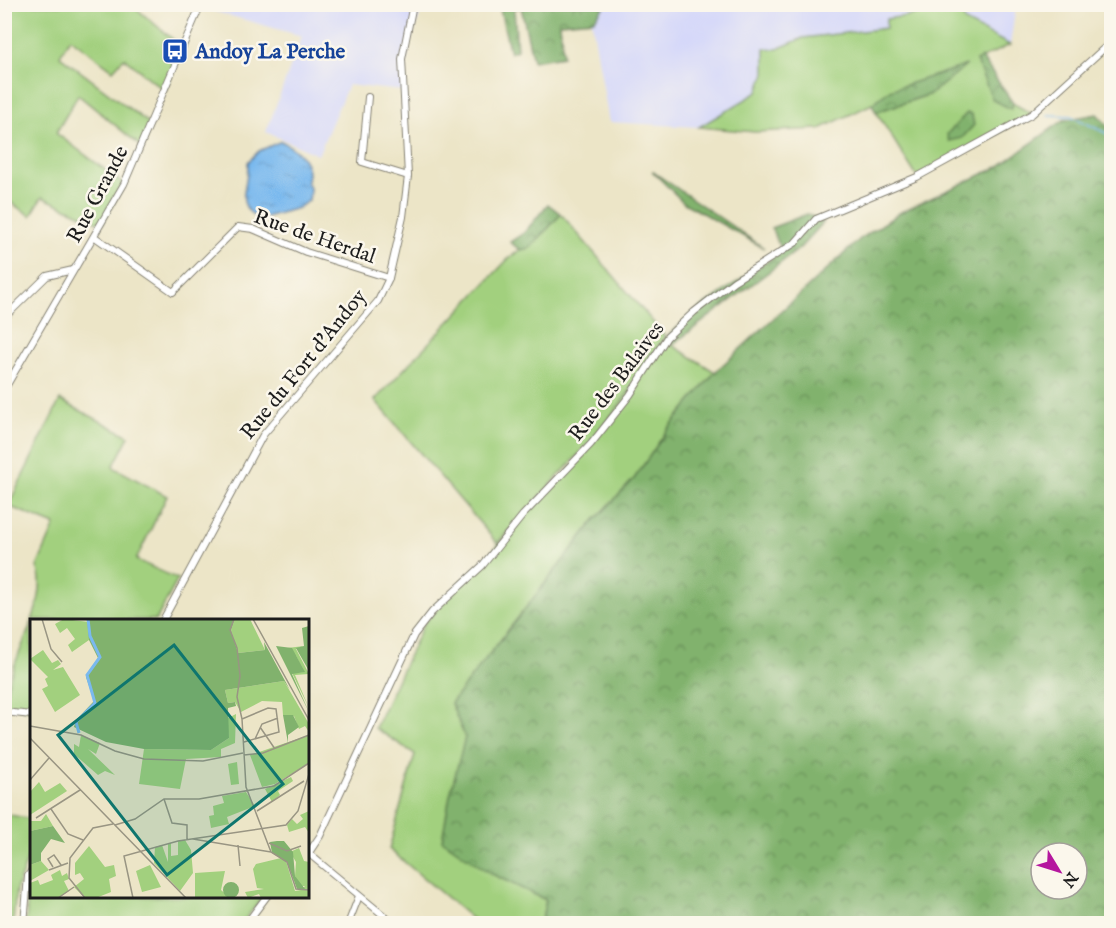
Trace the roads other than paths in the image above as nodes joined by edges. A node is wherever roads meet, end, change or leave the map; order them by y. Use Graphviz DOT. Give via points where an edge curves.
graph roads {
  1 [pos="201,4"];
  2 [pos="413,4"];
  3 [pos="1112,41"];
  4 [pos="368,97"];
  5 [pos="408,176"];
  6 [pos="95,237"];
  7 [pos="73,270"];
  8 [pos="389,278"];
  9 [pos="4,318"];
  10 [pos="4,390"];
  11 [pos="163,619"];
  12 [pos="4,712"];
  13 [pos="30,715"];
  14 [pos="309,852"];
  15 [pos="309,855"];
  16 [pos="30,873"];
  17 [pos="359,896"];
  18 [pos="266,898"];
  19 [pos="24,924"];
  20 [pos="246,924"];
  21 [pos="348,924"];
  22 [pos="394,924"];
  1 -- 6 [label="street, Rue Grande" via="142,147"];
  2 -- 5 [label="street, Rue du Fort d'Andoy" via="402,59"];
  3 -- 14 [label="street, Rue des Balaives" via="1032,114 917,177 816,219 795,243 734,281 667,337 630,395 591,444 523,515 482,566 423,622"];
  4 -- 5 [label="street" via="362,162"];
  5 -- 8 [label="street, Rue du Fort d'Andoy"];
  6 -- 7 [label="street, Rue Grande"];
  6 -- 8 [label="street, Rue de Herdal" via="172,292 238,227"];
  7 -- 9 [label="street" via="47,276"];
  7 -- 10 [label="street, Rue Grande"];
  8 -- 11 [label="street, Rue du Fort d'Andoy" via="378,301 263,435"];
  12 -- 13 [label="street"];
  15 -- 17 [label="street"];
  16 -- 19 [label="street"];
  17 -- 21 [label="street"];
  17 -- 22 [label="street"];
  18 -- 20 [label="street"];
}
